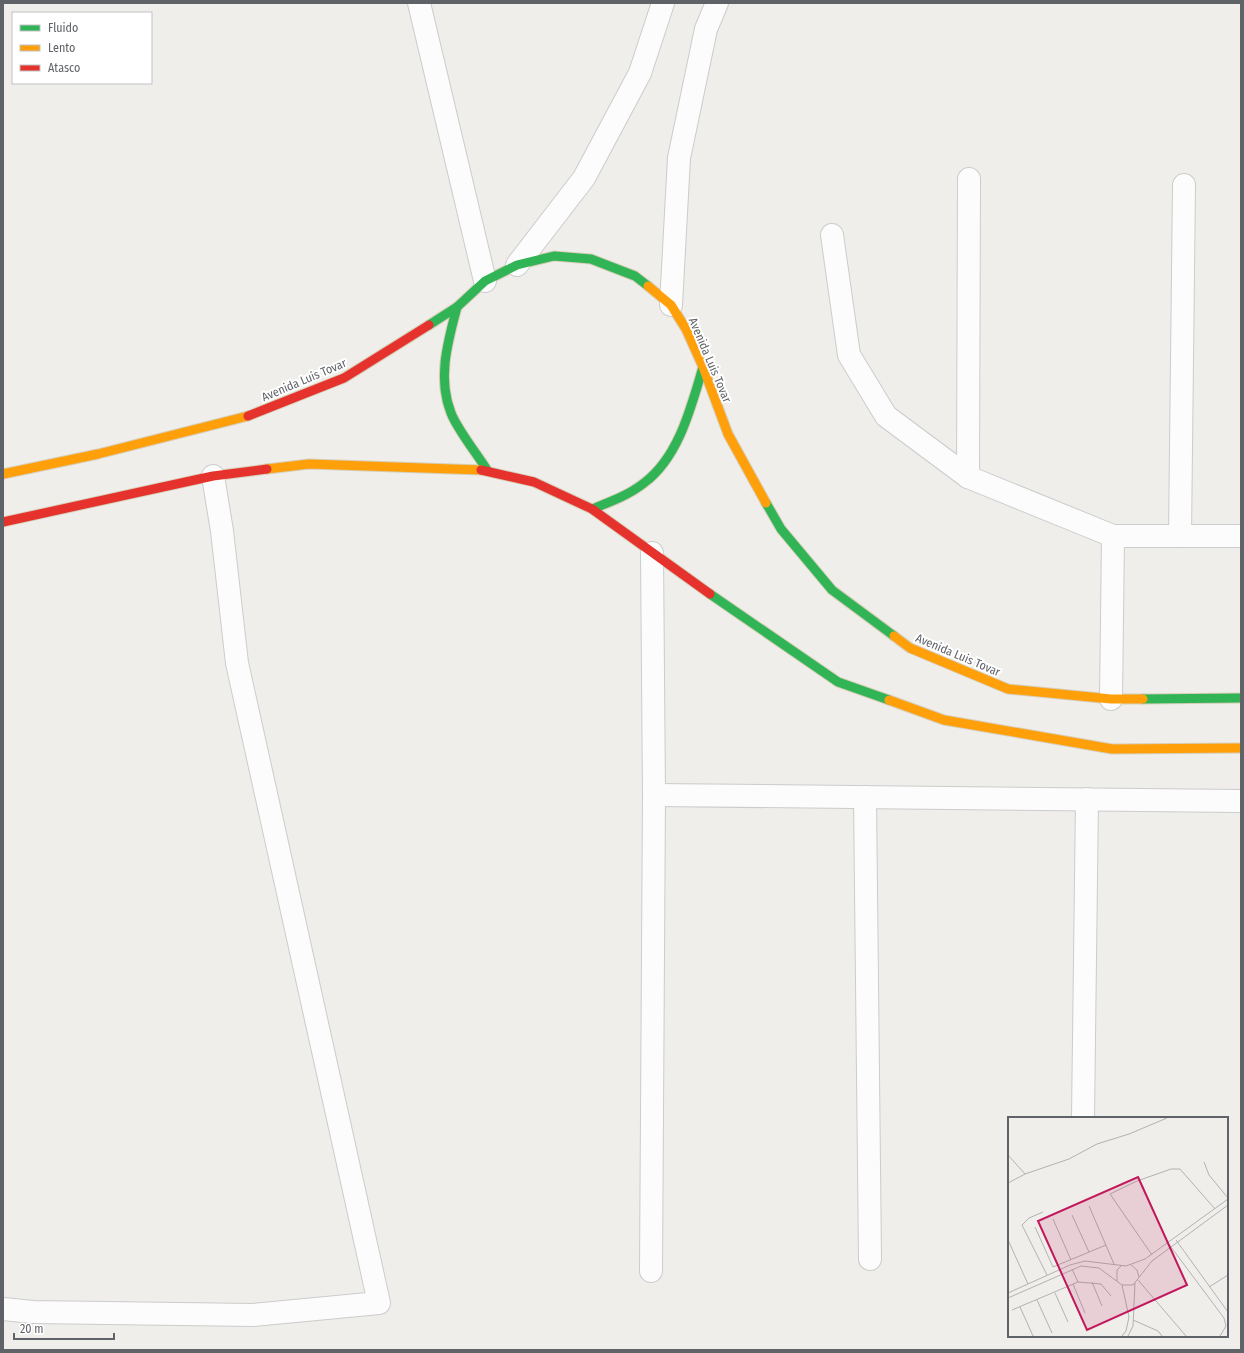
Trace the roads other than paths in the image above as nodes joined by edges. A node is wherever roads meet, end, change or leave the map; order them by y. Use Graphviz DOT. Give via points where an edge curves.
graph roads {
  1 [pos="419,3"];
  2 [pos="663,3"];
  3 [pos="717,3"];
  4 [pos="969,180"];
  5 [pos="1184,185"];
  6 [pos="832,235"];
  7 [pos="517,265"];
  8 [pos="485,281"];
  9 [pos="671,305"];
  10 [pos="457,307"];
  11 [pos="703,367"];
  12 [pos="487,470"];
  13 [pos="3,474"];
  14 [pos="213,476"];
  15 [pos="968,477"];
  16 [pos="592,509"];
  17 [pos="3,522"];
  18 [pos="1113,536"];
  19 [pos="1180,536"];
  20 [pos="1241,536"];
  21 [pos="652,553"];
  22 [pos="1241,698"];
  23 [pos="1111,700"];
  24 [pos="1241,748"];
  25 [pos="654,795"];
  26 [pos="865,797"];
  27 [pos="1087,799"];
  28 [pos="1241,801"];
  29 [pos="1083,1117"];
  30 [pos="870,1259"];
  31 [pos="651,1271"];
  32 [pos="3,1309"];
  1 -- 8 [label="street"];
  2 -- 7 [label="street" via="640,73 584,178"];
  3 -- 9 [label="street" via="706,29 679,158"];
  4 -- 15 [label="street"];
  5 -- 19 [label="street"];
  6 -- 15 [label="street" via="849,355 886,416"];
  7 -- 8 [label="main road, Avenida Luis Tovar"];
  7 -- 9 [label="main road, Avenida Luis Tovar" via="554,256 591,259 635,276"];
  8 -- 10 [label="main road, Avenida Luis Tovar"];
  9 -- 11 [label="main road, Avenida Luis Tovar" via="686,329"];
  10 -- 12 [label="main road" via="446,351 444,383 452,413"];
  10 -- 13 [label="main road, Avenida Luis Tovar" via="344,378 251,415 98,454"];
  11 -- 16 [label="main road" via="689,416 669,454 653,476 630,493"];
  11 -- 23 [label="main road, Avenida Luis Tovar" via="728,434 781,529 832,590 910,648 1008,689"];
  12 -- 14 [label="main road" via="309,464"];
  12 -- 16 [label="main road" via="534,482"];
  14 -- 17 [label="main road"];
  14 -- 32 [label="street" via="237,663 379,1302 253,1315 33,1312"];
  15 -- 18 [label="street"];
  16 -- 21 [label="main road"];
  18 -- 19 [label="street"];
  18 -- 23 [label="street"];
  19 -- 20 [label="street"];
  21 -- 24 [label="main road" via="730,610 838,682 944,720 1112,749"];
  21 -- 25 [label="street"];
  22 -- 23 [label="main road, Avenida Luis Tovar"];
  25 -- 26 [label="street"];
  25 -- 31 [label="street"];
  26 -- 27 [label="street"];
  26 -- 30 [label="street"];
  27 -- 28 [label="street"];
  27 -- 29 [label="street"];
}
